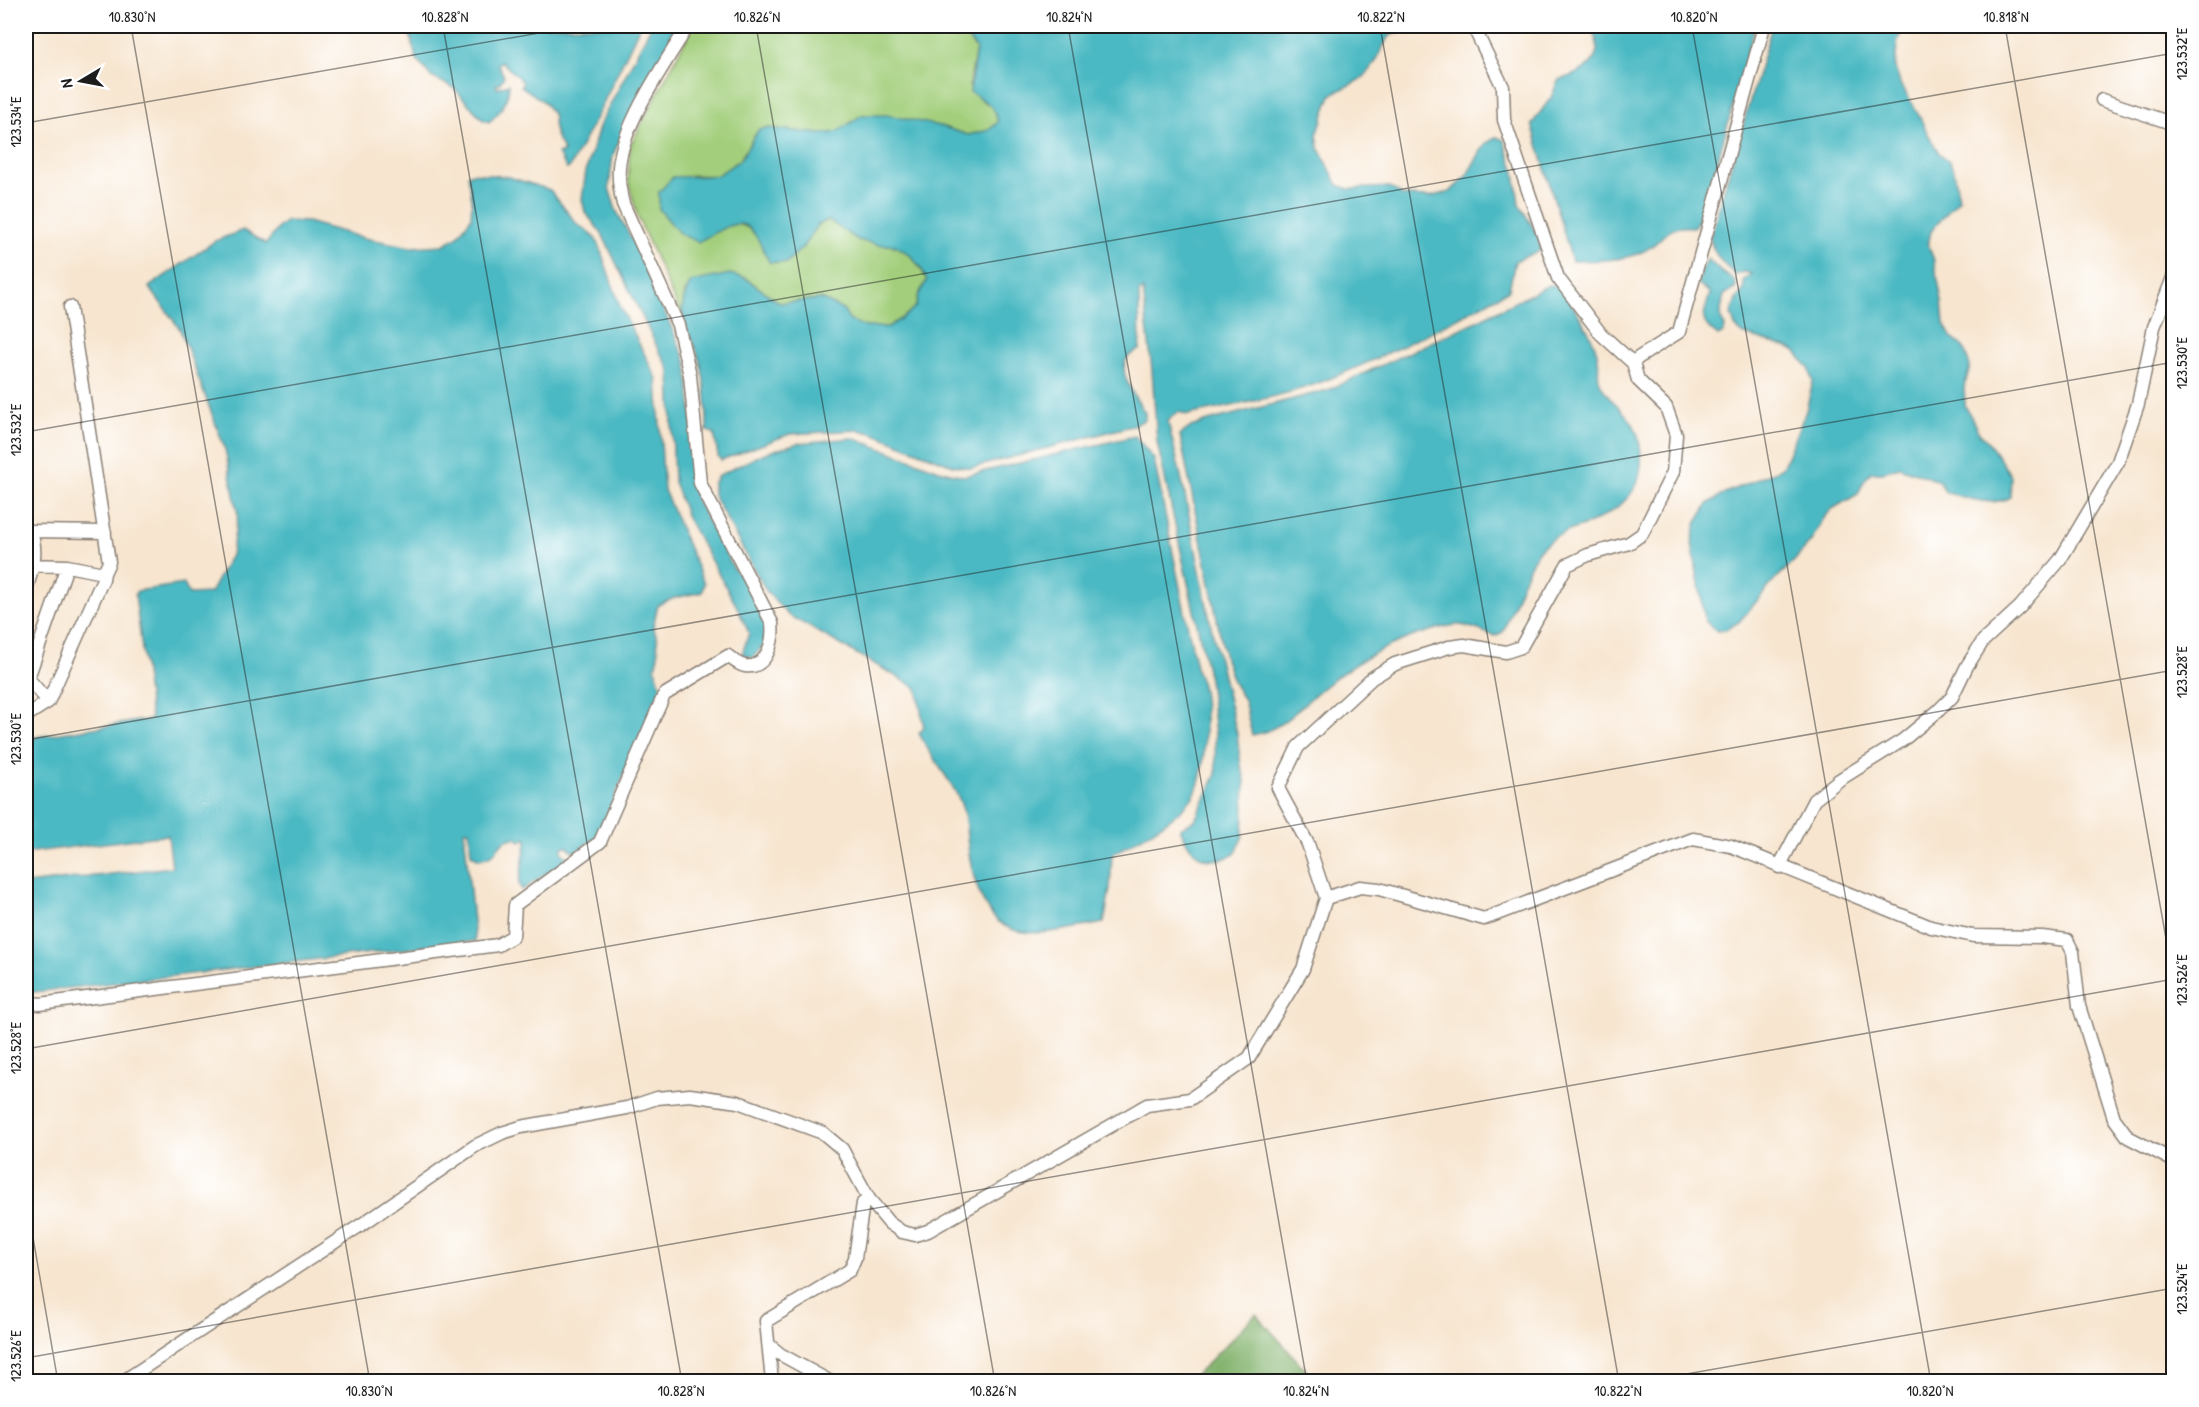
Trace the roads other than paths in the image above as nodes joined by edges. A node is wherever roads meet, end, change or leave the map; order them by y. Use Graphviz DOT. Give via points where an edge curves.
graph roads {
  1 [pos="688,26"];
  2 [pos="1473,26"];
  3 [pos="1764,26"];
  4 [pos="2102,99"];
  5 [pos="2174,124"];
  6 [pos="2174,275"];
  7 [pos="2169,300"];
  8 [pos="70,307"];
  9 [pos="1633,363"];
  10 [pos="28,531"];
  11 [pos="105,532"];
  12 [pos="30,565"];
  13 [pos="67,566"];
  14 [pos="104,573"];
  15 [pos="26,590"];
  16 [pos="26,678"];
  17 [pos="48,702"];
  18 [pos="26,716"];
  19 [pos="1779,867"];
  20 [pos="1326,898"];
  21 [pos="26,1002"];
  22 [pos="2174,1161"];
  23 [pos="869,1198"];
  24 [pos="769,1345"];
  25 [pos="122,1382"];
  26 [pos="772,1382"];
  27 [pos="831,1382"];
  1 -- 21 [label="street" via="645,96 624,144 619,185 623,204 678,325 690,375 700,483 772,623 774,637 766,657 754,666 743,666 728,656 664,694 600,842 515,906 513,936 498,945 40,1004"];
  2 -- 9 [label="street" via="1503,87 1504,120 1558,278 1601,334"];
  3 -- 9 [label="street" via="1679,332"];
  4 -- 5 [label="street"];
  6 -- 7 [label="street"];
  7 -- 19 [label="street" via="2154,327 2138,404 2118,462 2060,560 2020,607 1983,641 1952,697 1938,711 1903,740 1814,800"];
  8 -- 11 [label="street"];
  9 -- 20 [label="street" via="1638,380 1666,407 1676,435 1673,472 1642,534 1629,543 1567,565 1521,647 1506,652 1464,645 1449,647 1395,664 1372,678 1298,747 1278,788 1308,844"];
  10 -- 11 [label="street"];
  10 -- 12 [label="street" via="35,543"];
  11 -- 14 [label="street" via="110,562"];
  12 -- 13 [label="street"];
  12 -- 15 [label="street"];
  13 -- 14 [label="street"];
  13 -- 16 [label="street"];
  14 -- 17 [label="street"];
  16 -- 17 [label="street"];
  17 -- 18 [label="street"];
  19 -- 20 [label="street" via="1731,846 1693,838 1484,919 1379,889 1360,887"];
  19 -- 22 [label="street" via="1930,927 1973,936 2067,940 2073,952 2079,1006 2114,1118 2128,1137"];
  20 -- 23 [label="street" via="1303,969 1249,1058 1190,1099 1147,1105 947,1221 915,1235 889,1223"];
  23 -- 24 [label="street" via="863,1203 850,1270 766,1321"];
  23 -- 25 [label="street" via="842,1149 823,1133 738,1102 690,1095 657,1098 627,1108 538,1123 502,1133 476,1146"];
  24 -- 26 [label="street"];
  24 -- 27 [label="street"];
}
